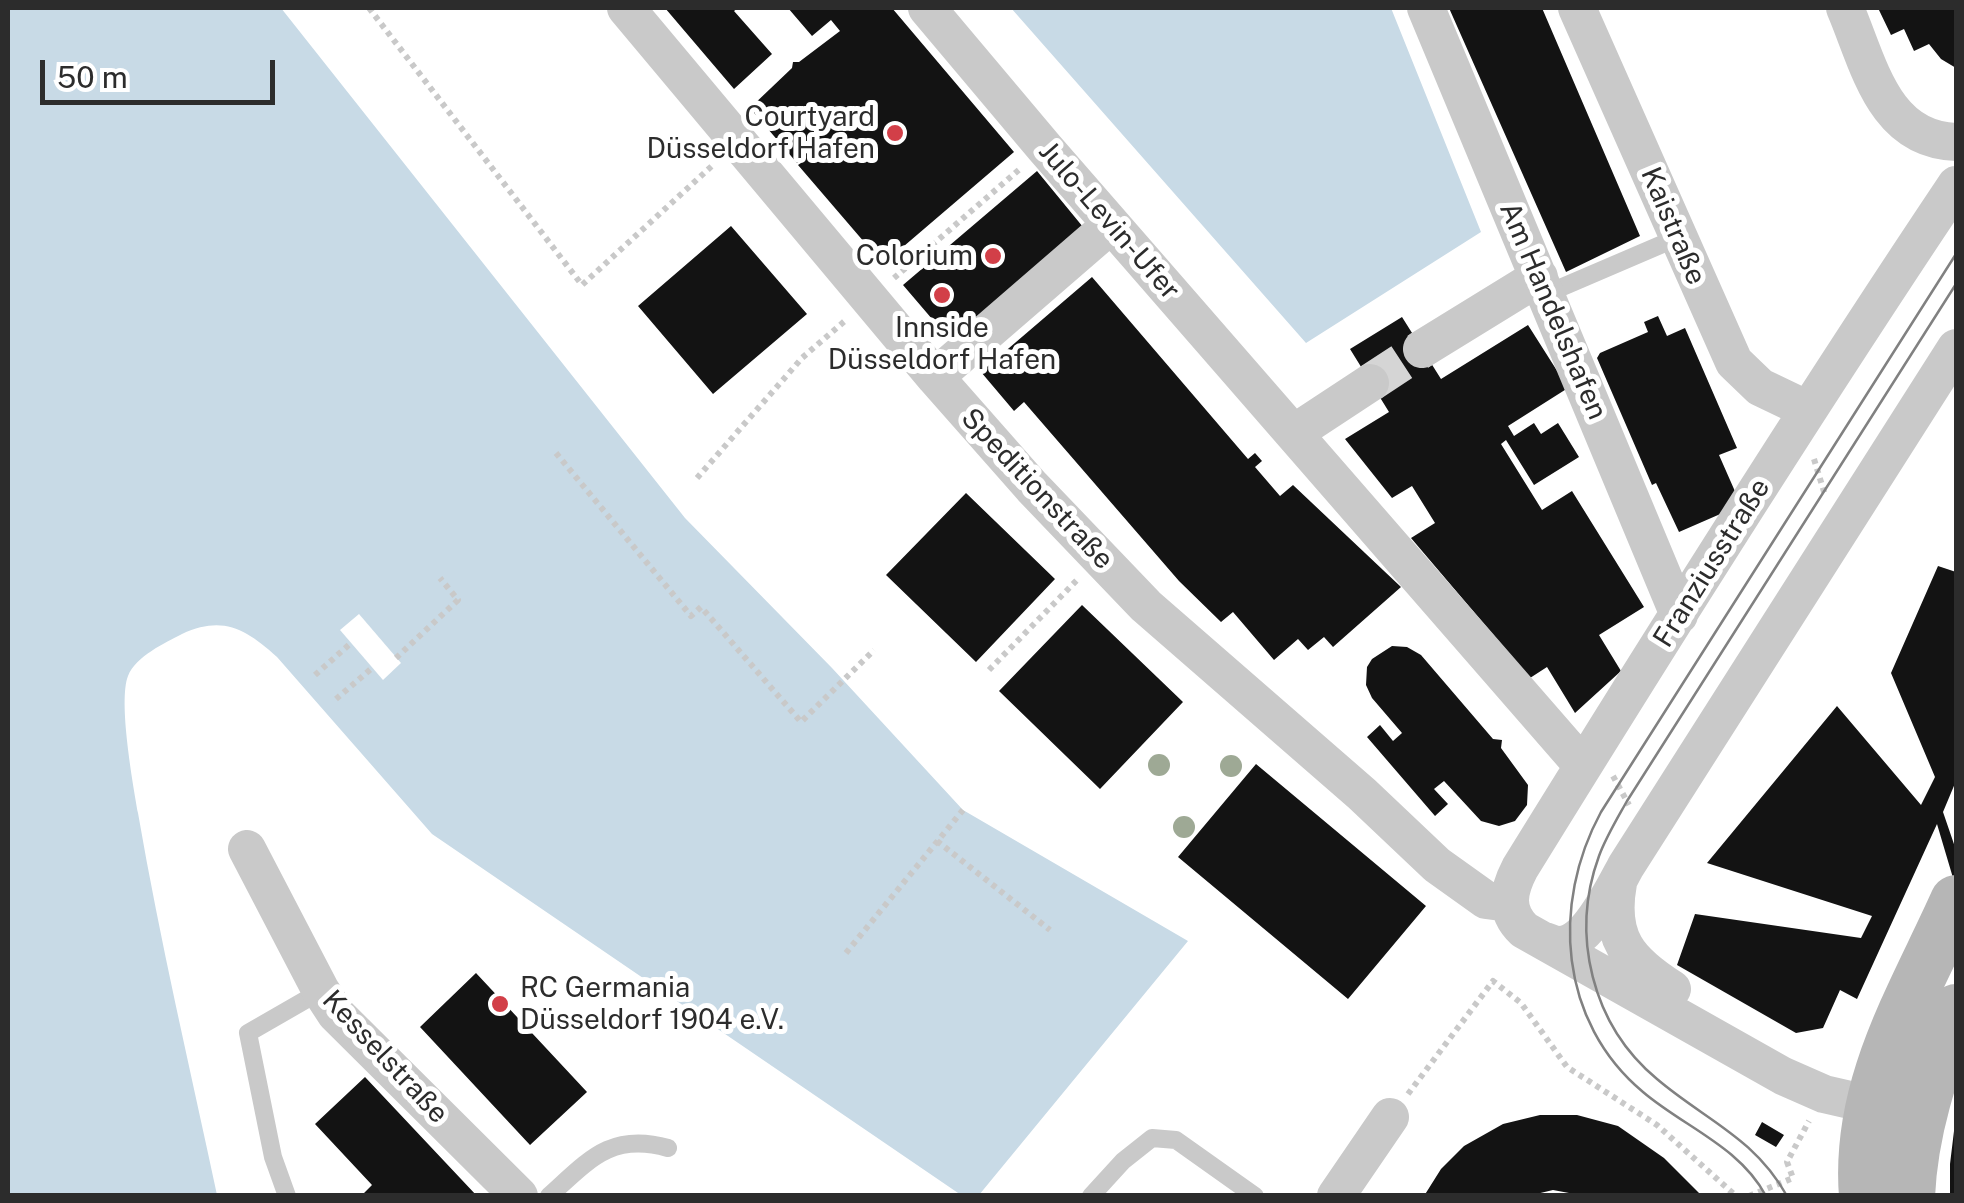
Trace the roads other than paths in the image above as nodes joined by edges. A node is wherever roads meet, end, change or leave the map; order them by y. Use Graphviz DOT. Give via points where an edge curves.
graph roads {
  1 [pos="626,8"];
  2 [pos="927,8"];
  3 [pos="1426,8"];
  4 [pos="1577,8"];
  5 [pos="1845,8"];
  6 [pos="1956,142"];
  7 [pos="1956,184"];
  8 [pos="1098,236"];
  9 [pos="1679,237"];
  10 [pos="1542,286"];
  11 [pos="1956,348"];
  12 [pos="1422,349"];
  13 [pos="935,377"];
  14 [pos="1370,382"];
  15 [pos="1808,410"];
  16 [pos="1294,432"];
  17 [pos="1679,615"];
  18 [pos="1586,762"];
  19 [pos="247,849"];
  20 [pos="1626,866"];
  21 [pos="1956,901"];
  22 [pos="1509,903"];
  23 [pos="1544,941"];
  24 [pos="320,991"];
  25 [pos="1956,1010"];
  26 [pos="1678,1015"];
  27 [pos="1871,1105"];
  28 [pos="1390,1117"];
  29 [pos="668,1148"];
  30 [pos="287,1196"];
  31 [pos="518,1196"];
  32 [pos="549,1196"];
  33 [pos="1092,1196"];
  34 [pos="1255,1196"];
  35 [pos="1336,1196"];
  36 [pos="1865,1196"];
  37 [pos="1908,1196"];
  1 -- 13 [label="street, Speditionstraße"];
  2 -- 16 [label="street, Julo-Levin-Ufer"];
  3 -- 10 [label="street, Am Handelshafen"];
  4 -- 9 [label="street, Kaistraße"];
  5 -- 6 [label="street" via="1892,113 1924,137"];
  7 -- 15 [label="street, Franziusstraße"];
  8 -- 13 [label="street"];
  9 -- 10 [label="lane"];
  9 -- 15 [label="street, Kaistraße" via="1734,362 1760,387"];
  10 -- 12 [label="street"];
  10 -- 17 [label="street, Am Handelshafen"];
  11 -- 20 [label="street"];
  13 -- 22 [label="street, Speditionstraße" via="1146,606 1437,865 1486,900"];
  14 -- 16 [label="street"];
  15 -- 17 [label="street, Franziusstraße"];
  16 -- 18 [label="street, Julo-Levin-Ufer"];
  17 -- 18 [label="street, Franziusstraße"];
  18 -- 22 [label="street, Franziusstraße" via="1520,868"];
  19 -- 24 [label="street, Kesselstraße"];
  20 -- 23 [label="street" via="1576,940 1560,946"];
  20 -- 26 [label="street" via="1615,901 1620,940 1629,956 1675,992"];
  21 -- 27 [label="main road" via="1879,1068"];
  22 -- 23 [label="street" via="1514,920"];
  23 -- 26 [label="street"];
  24 -- 30 [label="lane" via="248,1033"];
  24 -- 31 [label="street, Kesselstraße"];
  25 -- 27 [label="main road"];
  26 -- 27 [label="street" via="1783,1076"];
  27 -- 36 [label="main road"];
  27 -- 37 [label="main road"];
  28 -- 35 [label="street"];
  29 -- 32 [label="lane" via="634,1141 613,1146"];
  33 -- 34 [label="lane" via="1152,1138 1176,1140"];
}
